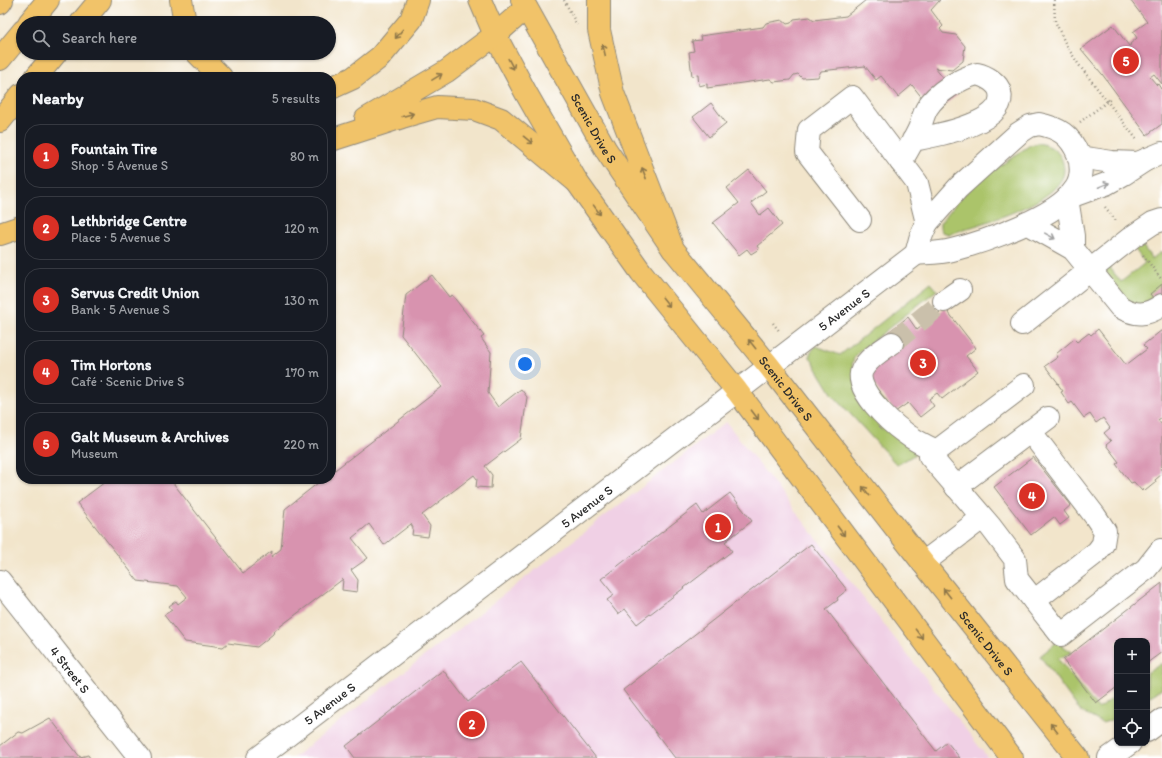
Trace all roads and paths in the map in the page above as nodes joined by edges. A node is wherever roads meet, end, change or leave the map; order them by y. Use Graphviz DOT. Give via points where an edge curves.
graph roads {
  1 [pos="2,0"];
  2 [pos="48,0"];
  3 [pos="100,0"];
  4 [pos="181,0"];
  5 [pos="418,0"];
  6 [pos="480,0"];
  7 [pos="600,0"];
  8 [pos="1054,0"];
  9 [pos="0,3"];
  10 [pos="524,4"];
  11 [pos="35,16"];
  12 [pos="87,16"];
  13 [pos="184,16"];
  14 [pos="495,35"];
  15 [pos="16,40"];
  16 [pos="0,59"];
  17 [pos="50,60"];
  18 [pos="204,60"];
  19 [pos="40,72"];
  20 [pos="216,72"];
  21 [pos="336,86"];
  22 [pos="1112,98"];
  23 [pos="16,101"];
  24 [pos="1107,102"];
  25 [pos="0,121"];
  26 [pos="1064,134"];
  27 [pos="336,137"];
  28 [pos="336,138"];
  29 [pos="912,140"];
  30 [pos="1078,157"];
  31 [pos="1153,157"];
  32 [pos="901,162"];
  33 [pos="577,182"];
  34 [pos="917,183"];
  35 [pos="954,192"];
  36 [pos="1067,198"];
  37 [pos="860,220"];
  38 [pos="1162,220"];
  39 [pos="927,223"];
  40 [pos="1026,223"];
  41 [pos="16,229"];
  42 [pos="0,234"];
  43 [pos="673,248"];
  44 [pos="1073,249"];
  45 [pos="916,254"];
  46 [pos="1090,271"];
  47 [pos="1162,305"];
  48 [pos="1022,324"];
  49 [pos="892,343"];
  50 [pos="770,366"];
  51 [pos="1024,385"];
  52 [pos="737,391"];
  53 [pos="1048,418"];
  54 [pos="1030,431"];
  55 [pos="937,451"];
  56 [pos="956,487"];
  57 [pos="982,518"];
  58 [pos="1161,550"];
  59 [pos="923,563"];
  60 [pos="0,581"];
  61 [pos="1034,601"];
  62 [pos="1162,720"];
  63 [pos="1150,729"];
  64 [pos="1126,746"];
  65 [pos="140,758"];
  66 [pos="258,758"];
  67 [pos="1012,758"];
  68 [pos="1078,758"];
  69 [pos="1109,758"];
  1 -- 9 [label="main road"];
  2 -- 11 [label="main road"];
  3 -- 12 [label="main road"];
  4 -- 13 [label="main road"];
  5 -- 21 [label="main road, one-way" via="411,20 380,57 353,78"];
  6 -- 14 [label="main road"];
  43 -- 7 [label="main road, one-way" via="613,93 600,30"];
  8 -- 24 [label="path" via="1055,21 1066,45"];
  10 -- 14 [label="main road"];
  10 -- 43 [label="main road, Scenic Drive S" via="606,150"];
  27 -- 14 [label="main road, one-way" via="446,71"];
  14 -- 33 [label="main road, one-way"];
  15 -- 16 [label="main road"];
  17 -- 19 [label="main road"];
  18 -- 20 [label="main road"];
  22 -- 24 [label="path"];
  23 -- 25 [label="main road"];
  24 -- 26 [label="path"];
  24 -- 31 [label="path"];
  26 -- 30 [label="street"];
  26 -- 35 [label="street" via="1049,126 1030,126 1007,143"];
  28 -- 33 [label="main road, one-way" via="437,107 474,109 501,119"];
  29 -- 32 [label="street"];
  30 -- 31 [label="street" via="1138,163"];
  30 -- 36 [label="street" via="1079,182"];
  36 -- 31 [label="street, one-way" via="1106,184"];
  32 -- 34 [label="street"];
  32 -- 37 [label="street" via="852,97 809,130 807,152"];
  33 -- 52 [label="main road, one-way" via="641,272"];
  34 -- 35 [label="street"];
  34 -- 39 [label="street"];
  35 -- 39 [label="street"];
  36 -- 40 [label="street" via="1044,216"];
  36 -- 44 [label="street"];
  38 -- 46 [label="street" via="1132,237"];
  39 -- 45 [label="street"];
  40 -- 44 [label="street, one-way"];
  40 -- 45 [label="street" via="951,250"];
  41 -- 42 [label="main road"];
  50 -- 43 [label="main road, Scenic Drive S, one-way"];
  44 -- 46 [label="street"];
  45 -- 50 [label="street, 5 Avenue S"];
  46 -- 47 [label="street" via="1120,307 1129,312 1148,312"];
  46 -- 48 [label="street"];
  49 -- 55 [label="street" via="869,360 861,371 860,380 864,390 887,418 905,433"];
  50 -- 52 [label="street, 5 Avenue S"];
  59 -- 50 [label="main road, Scenic Drive S, one-way"];
  51 -- 55 [label="street"];
  52 -- 66 [label="street, 5 Avenue S"];
  52 -- 67 [label="main road, one-way"];
  53 -- 54 [label="street"];
  54 -- 56 [label="street"];
  54 -- 61 [label="street" via="1105,531 1104,544 1097,552"];
  55 -- 56 [label="street" via="930,456"];
  56 -- 57 [label="street"];
  57 -- 59 [label="street"];
  57 -- 61 [label="street" via="1016,559 1017,579"];
  58 -- 61 [label="street" via="1146,568 1061,635"];
  68 -- 59 [label="main road, Scenic Drive S, one-way"];
  60 -- 65 [label="street, 4 Street S"];
  62 -- 63 [label="street"];
  64 -- 69 [label="street"];
}
